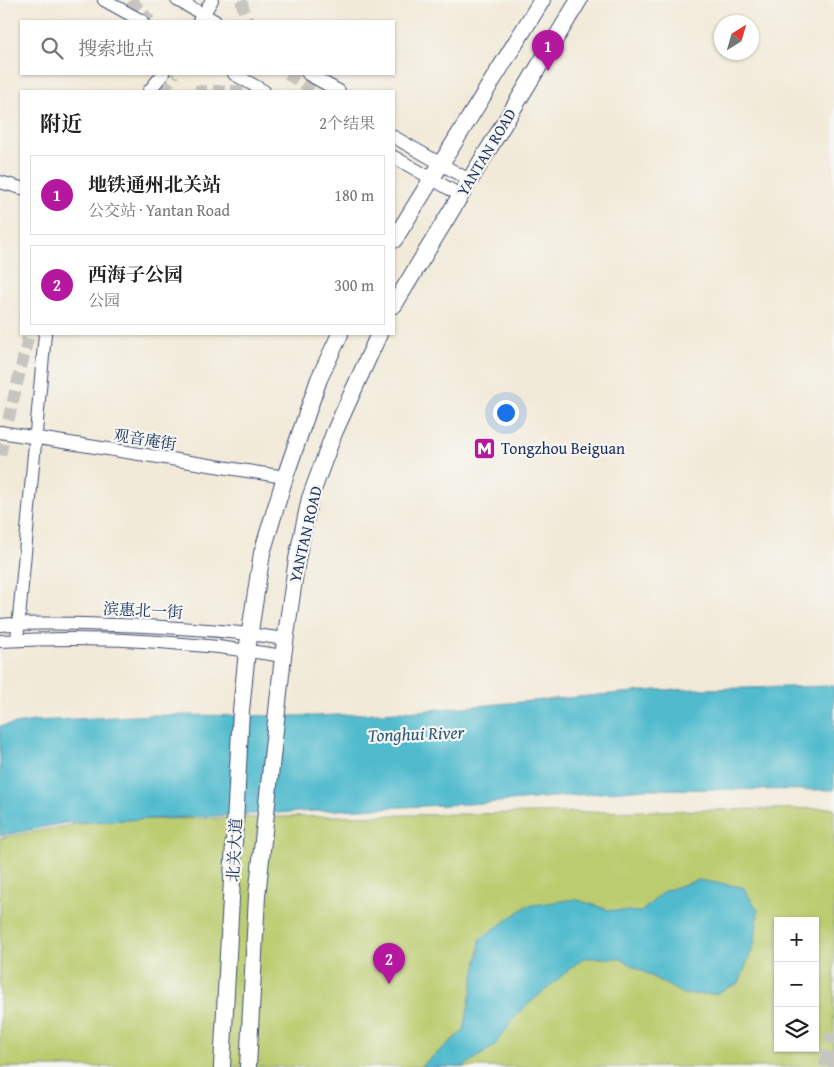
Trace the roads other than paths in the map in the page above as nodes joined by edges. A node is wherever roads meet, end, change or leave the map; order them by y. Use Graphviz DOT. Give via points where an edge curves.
graph roads {
  1 [pos="104,0"];
  2 [pos="177,0"];
  3 [pos="212,0"];
  4 [pos="542,0"];
  5 [pos="579,0"];
  6 [pos="201,18"];
  7 [pos="140,20"];
  8 [pos="162,75"];
  9 [pos="236,75"];
  10 [pos="310,75"];
  11 [pos="150,90"];
  12 [pos="262,90"];
  13 [pos="337,90"];
  14 [pos="395,138"];
  15 [pos="395,158"];
  16 [pos="441,163"];
  17 [pos="430,179"];
  18 [pos="469,180"];
  19 [pos="0,182"];
  20 [pos="20,188"];
  21 [pos="460,195"];
  22 [pos="395,238"];
  23 [pos="395,303"];
  24 [pos="45,335"];
  25 [pos="340,335"];
  26 [pos="378,335"];
  27 [pos="0,432"];
  28 [pos="35,438"];
  29 [pos="285,477"];
  30 [pos="18,623"];
  31 [pos="0,625"];
  32 [pos="250,633"];
  33 [pos="285,639"];
  34 [pos="0,640"];
  35 [pos="17,640"];
  36 [pos="247,650"];
  37 [pos="283,656"];
  38 [pos="222,1067"];
  39 [pos="248,1067"];
  1 -- 7 [label="street"];
  2 -- 6 [label="street"];
  3 -- 6 [label="street"];
  4 -- 16 [label="main road, YANTAN ROAD"];
  5 -- 18 [label="main road, YANTAN ROAD"];
  8 -- 11 [label="street"];
  9 -- 12 [label="street"];
  10 -- 13 [label="street"];
  14 -- 16 [label="street"];
  15 -- 17 [label="street"];
  16 -- 17 [label="main road, YANTAN ROAD"];
  16 -- 18 [label="street"];
  17 -- 21 [label="street"];
  17 -- 22 [label="main road, YANTAN ROAD"];
  18 -- 21 [label="main road, YANTAN ROAD"];
  19 -- 20 [label="street"];
  21 -- 23 [label="main road, YANTAN ROAD"];
  24 -- 28 [label="street"];
  25 -- 29 [label="main road, YANTAN ROAD" via="319,379"];
  26 -- 33 [label="main road, YANTAN ROAD" via="334,433 310,498"];
  27 -- 28 [label="street, 观音庵街"];
  28 -- 29 [label="street, 观音庵街"];
  28 -- 30 [label="street"];
  29 -- 32 [label="main road, YANTAN ROAD" via="262,553"];
  30 -- 31 [label="street, 滨惠北一街"];
  30 -- 32 [label="street, 滨惠北一街" via="172,627"];
  30 -- 35 [label="street"];
  32 -- 33 [label="street, 滨惠北一街"];
  32 -- 36 [label="main road, 北关大道"];
  33 -- 37 [label="main road, YANTAN ROAD"];
  34 -- 35 [label="street, 滨惠北一街"];
  35 -- 36 [label="street, 滨惠北一街" via="167,642"];
  36 -- 37 [label="street, 滨惠北一街"];
  36 -- 38 [label="main road, 北关大道"];
  37 -- 39 [label="main road, 北关大道" via="257,896"];
}
